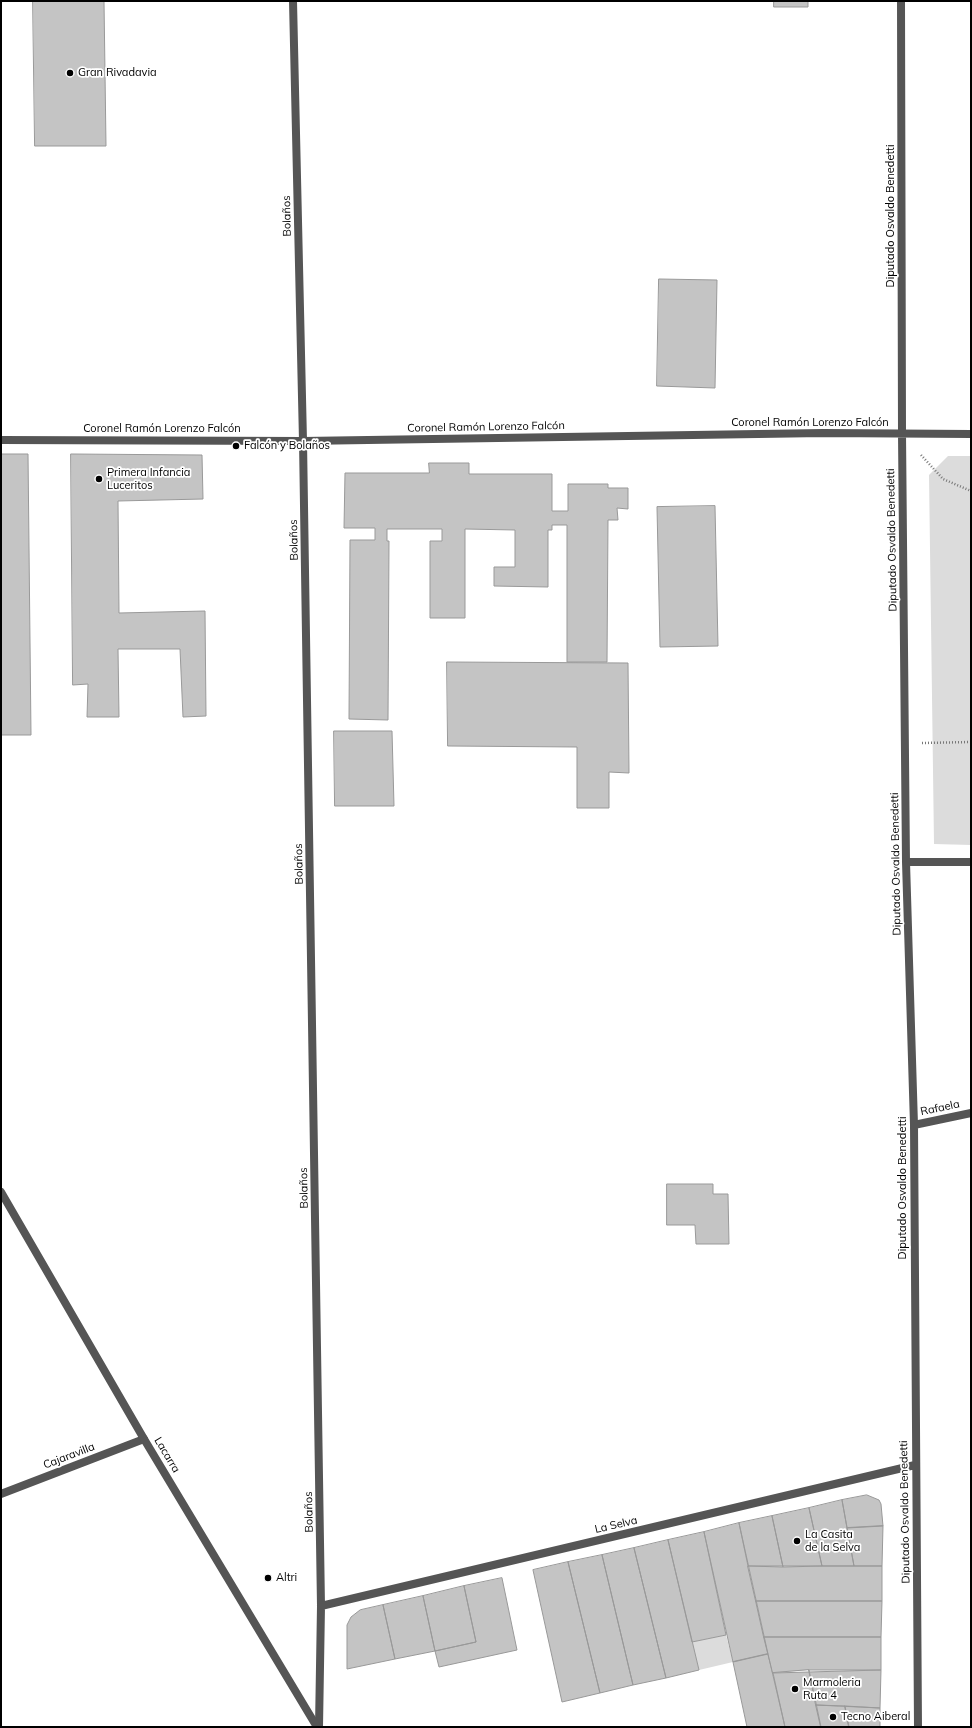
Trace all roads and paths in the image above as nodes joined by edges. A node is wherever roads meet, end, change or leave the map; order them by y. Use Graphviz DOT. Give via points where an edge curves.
graph roads {
  1 [pos="292,1"];
  2 [pos="901,1"];
  3 [pos="902,434"];
  4 [pos="971,434"];
  5 [pos="1,440"];
  6 [pos="303,441"];
  7 [pos="971,491"];
  8 [pos="971,742"];
  9 [pos="905,743"];
  10 [pos="906,862"];
  11 [pos="971,862"];
  12 [pos="971,1113"];
  13 [pos="914,1125"];
  14 [pos="1,1192"];
  15 [pos="144,1439"];
  16 [pos="915,1465"];
  17 [pos="1,1494"];
  18 [pos="321,1606"];
  19 [pos="318,1727"];
  20 [pos="918,1727"];
  1 -- 6 [label="street, Bolaños"];
  2 -- 3 [label="street, Diputado Osvaldo Benedetti"];
  3 -- 4 [label="street, Coronel Ramón Lorenzo Falcón"];
  3 -- 6 [label="street, Coronel Ramón Lorenzo Falcón"];
  3 -- 7 [label="path" via="943,478"];
  3 -- 9 [label="street, Diputado Osvaldo Benedetti"];
  5 -- 6 [label="street, Coronel Ramón Lorenzo Falcón"];
  6 -- 18 [label="street, Bolaños"];
  8 -- 9 [label="path"];
  9 -- 10 [label="street, Diputado Osvaldo Benedetti"];
  10 -- 11 [label="street"];
  10 -- 13 [label="street, Diputado Osvaldo Benedetti"];
  12 -- 13 [label="street, Rafaela"];
  13 -- 16 [label="street, Diputado Osvaldo Benedetti"];
  14 -- 15 [label="street, Lacarra"];
  15 -- 17 [label="street, Cajaravilla"];
  15 -- 19 [label="street, Lacarra"];
  16 -- 18 [label="street, La Selva"];
  16 -- 20 [label="street, Diputado Osvaldo Benedetti"];
  18 -- 19 [label="street, Bolaños"];
}
